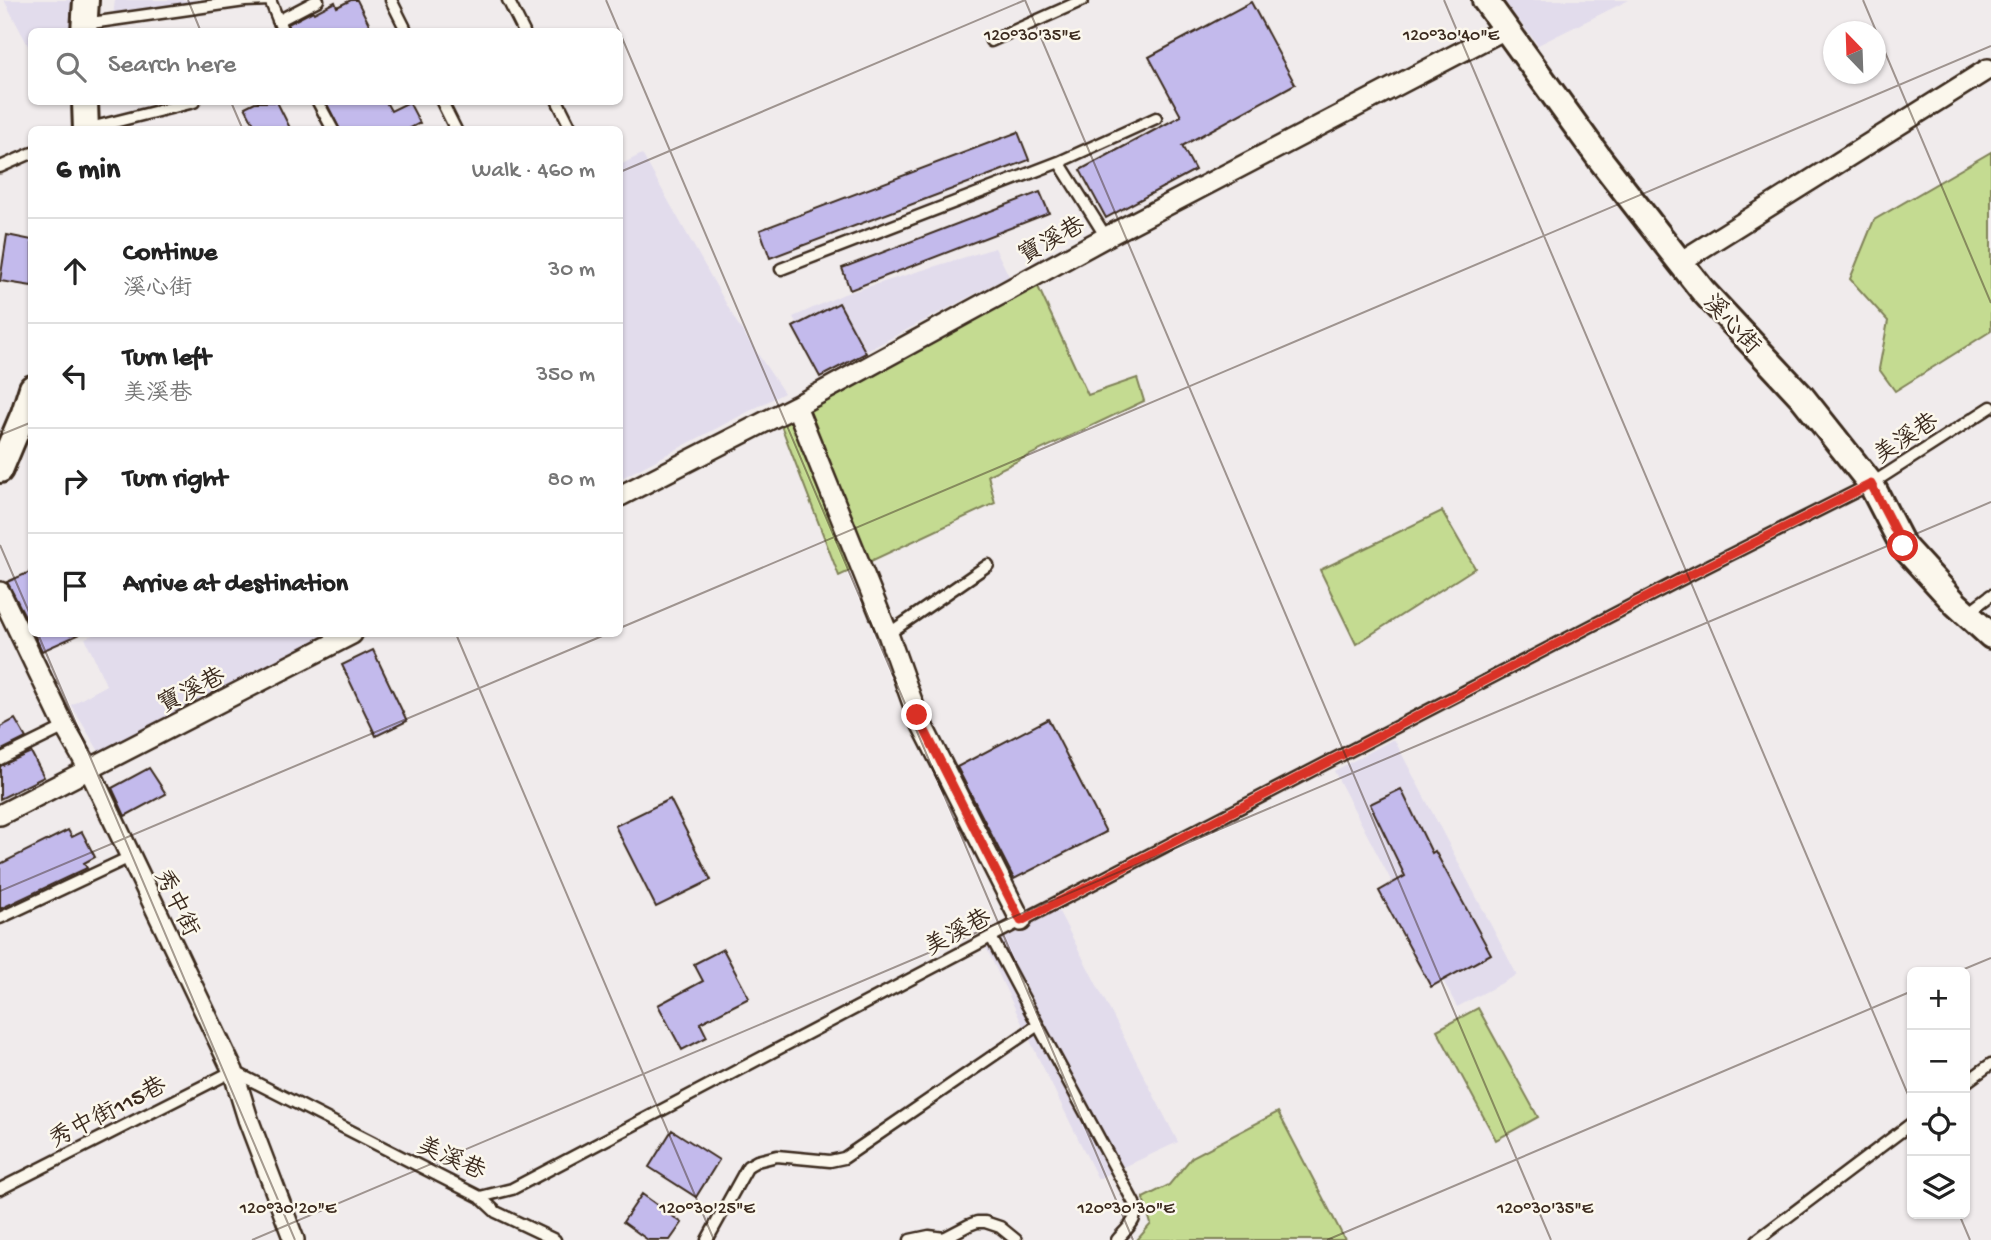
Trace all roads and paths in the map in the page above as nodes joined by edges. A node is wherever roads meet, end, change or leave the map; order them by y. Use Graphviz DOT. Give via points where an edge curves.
graph roads {
  1 [pos="318,0"];
  2 [pos="391,0"];
  3 [pos="508,0"];
  4 [pos="1083,0"];
  5 [pos="1485,0"];
  6 [pos="85,19"];
  7 [pos="278,21"];
  8 [pos="281,28"];
  9 [pos="405,28"];
  10 [pos="522,28"];
  11 [pos="1507,28"];
  12 [pos="991,41"];
  13 [pos="1989,69"];
  14 [pos="85,105"];
  15 [pos="182,105"];
  16 [pos="320,105"];
  17 [pos="444,105"];
  18 [pos="560,105"];
  19 [pos="1156,118"];
  20 [pos="86,126"];
  21 [pos="98,126"];
  22 [pos="330,126"];
  23 [pos="454,126"];
  24 [pos="570,126"];
  25 [pos="28,155"];
  26 [pos="1059,162"];
  27 [pos="0,166"];
  28 [pos="1106,237"];
  29 [pos="1679,262"];
  30 [pos="782,269"];
  31 [pos="28,400"];
  32 [pos="796,405"];
  33 [pos="1991,407"];
  34 [pos="0,470"];
  35 [pos="1871,484"];
  36 [pos="623,494"];
  37 [pos="988,565"];
  38 [pos="0,593"];
  39 [pos="1991,595"];
  40 [pos="1966,614"];
  41 [pos="888,634"];
  42 [pos="1991,636"];
  43 [pos="346,637"];
  44 [pos="65,727"];
  45 [pos="0,759"];
  46 [pos="89,769"];
  47 [pos="0,815"];
  48 [pos="130,857"];
  49 [pos="0,918"];
  50 [pos="1021,921"];
  51 [pos="990,937"];
  52 [pos="1038,1025"];
  53 [pos="1991,1064"];
  54 [pos="233,1071"];
  55 [pos="1970,1079"];
  56 [pos="1907,1127"];
  57 [pos="0,1189"];
  58 [pos="480,1197"];
  59 [pos="294,1240"];
  60 [pos="555,1240"];
  61 [pos="707,1240"];
  62 [pos="910,1240"];
  63 [pos="1016,1240"];
  64 [pos="1117,1240"];
  65 [pos="1757,1240"];
  1 -- 7 [label="lane"];
  2 -- 9 [label="lane"];
  3 -- 10 [label="lane"];
  4 -- 12 [label="lane"];
  5 -- 11 [label="street, 溪心街"];
  6 -- 7 [label="lane" via="270,0"];
  7 -- 8 [label="lane"];
  11 -- 28 [label="street, 寶溪巷"];
  11 -- 29 [label="street, 溪心街"];
  13 -- 29 [label="street"];
  14 -- 20 [label="street"];
  15 -- 21 [label="lane"];
  16 -- 22 [label="lane"];
  17 -- 23 [label="lane"];
  18 -- 24 [label="lane"];
  19 -- 26 [label="lane"];
  25 -- 27 [label="lane"];
  26 -- 28 [label="lane"];
  26 -- 30 [label="lane"];
  28 -- 32 [label="street, 寶溪巷"];
  29 -- 35 [label="street, 溪心街" via="1802,397"];
  31 -- 34 [label="street"];
  32 -- 36 [label="street, 寶溪巷"];
  32 -- 41 [label="street"];
  33 -- 35 [label="lane, 美溪巷"];
  35 -- 40 [label="street, 溪心街" via="1903,546"];
  35 -- 50 [label="lane, 美溪巷"];
  37 -- 41 [label="lane"];
  38 -- 44 [label="street, 秀中街"];
  39 -- 40 [label="lane"];
  40 -- 42 [label="street, 溪心街"];
  41 -- 50 [label="street" via="917,715"];
  43 -- 46 [label="street, 寶溪巷"];
  44 -- 45 [label="lane"];
  44 -- 46 [label="street, 秀中街"];
  46 -- 47 [label="street, 寶溪巷"];
  46 -- 48 [label="street, 秀中街"];
  48 -- 49 [label="lane"];
  48 -- 54 [label="street, 秀中街"];
  50 -- 51 [label="lane, 美溪巷"];
  51 -- 52 [label="lane"];
  51 -- 58 [label="lane, 美溪巷" via="512,1189"];
  52 -- 61 [label="lane" via="844,1158 823,1161 777,1156 748,1166"];
  52 -- 64 [label="lane" via="1136,1208 1133,1222"];
  53 -- 55 [label="lane"];
  54 -- 57 [label="lane, 秀中街115巷"];
  54 -- 58 [label="lane, 美溪巷"];
  54 -- 59 [label="street, 秀中街"];
  56 -- 65 [label="lane"];
  58 -- 60 [label="lane" via="496,1212"];
  62 -- 63 [label="lane" via="944,1238 969,1224 985,1222"];
}
